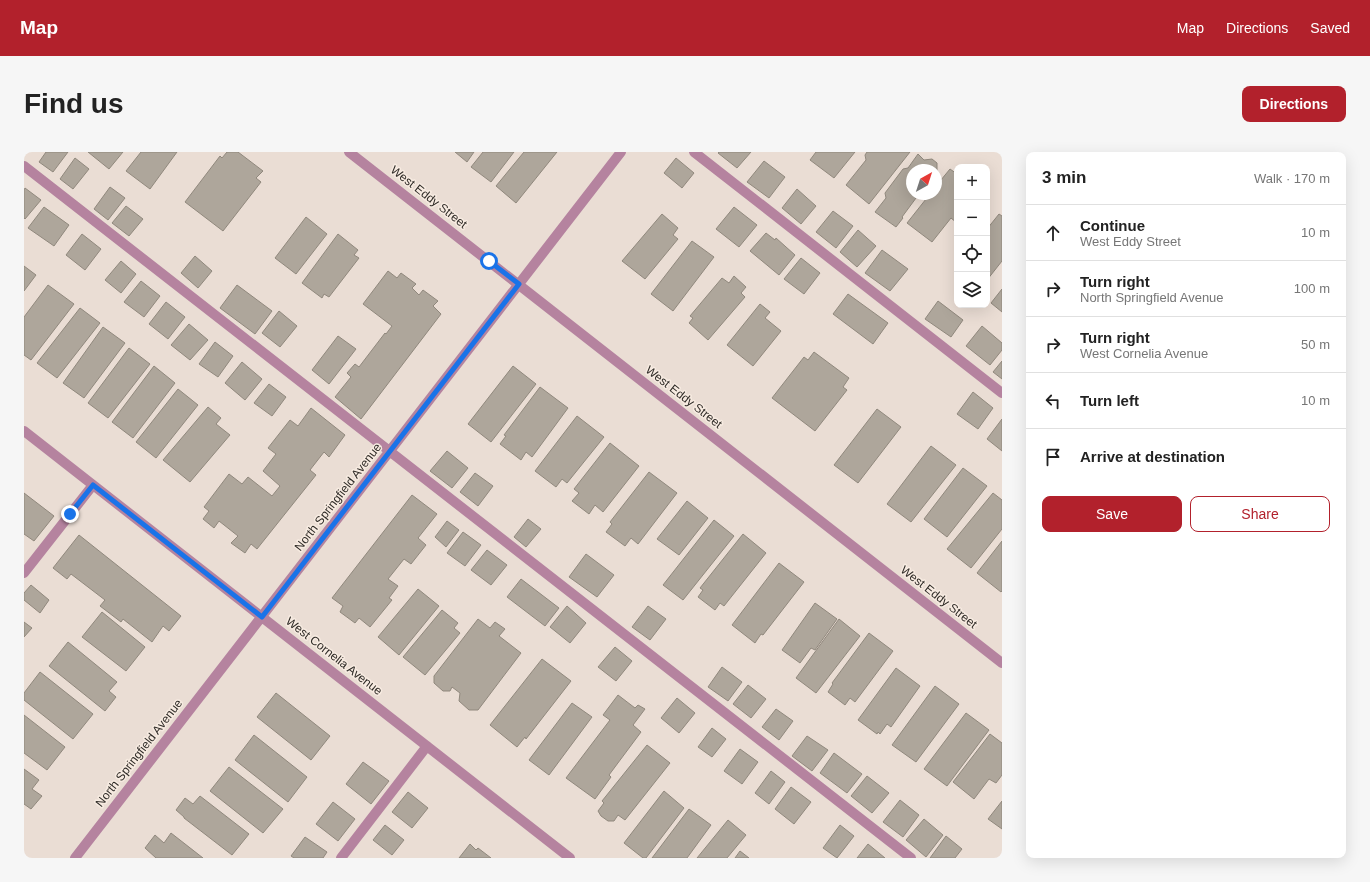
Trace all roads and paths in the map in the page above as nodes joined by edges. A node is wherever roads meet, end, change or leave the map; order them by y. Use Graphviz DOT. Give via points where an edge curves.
graph roads {
  1 [pos="350,152"];
  2 [pos="621,152"];
  3 [pos="694,152"];
  4 [pos="24,166"];
  5 [pos="519,284"];
  6 [pos="1002,393"];
  7 [pos="24,431"];
  8 [pos="390,450"];
  9 [pos="93,485"];
  10 [pos="24,573"];
  11 [pos="262,617"];
  12 [pos="1002,663"];
  13 [pos="427,746"];
  14 [pos="75,858"];
  15 [pos="341,858"];
  16 [pos="570,858"];
  17 [pos="911,858"];
  1 -- 5 [label="street, West Eddy Street"];
  2 -- 5 [label="street, North Springfield Avenue"];
  3 -- 6 [label="street"];
  4 -- 8 [label="street"];
  5 -- 8 [label="street, North Springfield Avenue"];
  5 -- 12 [label="street, West Eddy Street"];
  7 -- 9 [label="street, West Cornelia Avenue"];
  8 -- 11 [label="street, North Springfield Avenue"];
  8 -- 17 [label="street"];
  9 -- 10 [label="street"];
  9 -- 11 [label="street, West Cornelia Avenue"];
  11 -- 13 [label="street, West Cornelia Avenue"];
  11 -- 14 [label="street, North Springfield Avenue"];
  13 -- 15 [label="street"];
  13 -- 16 [label="street, West Cornelia Avenue"];
}
